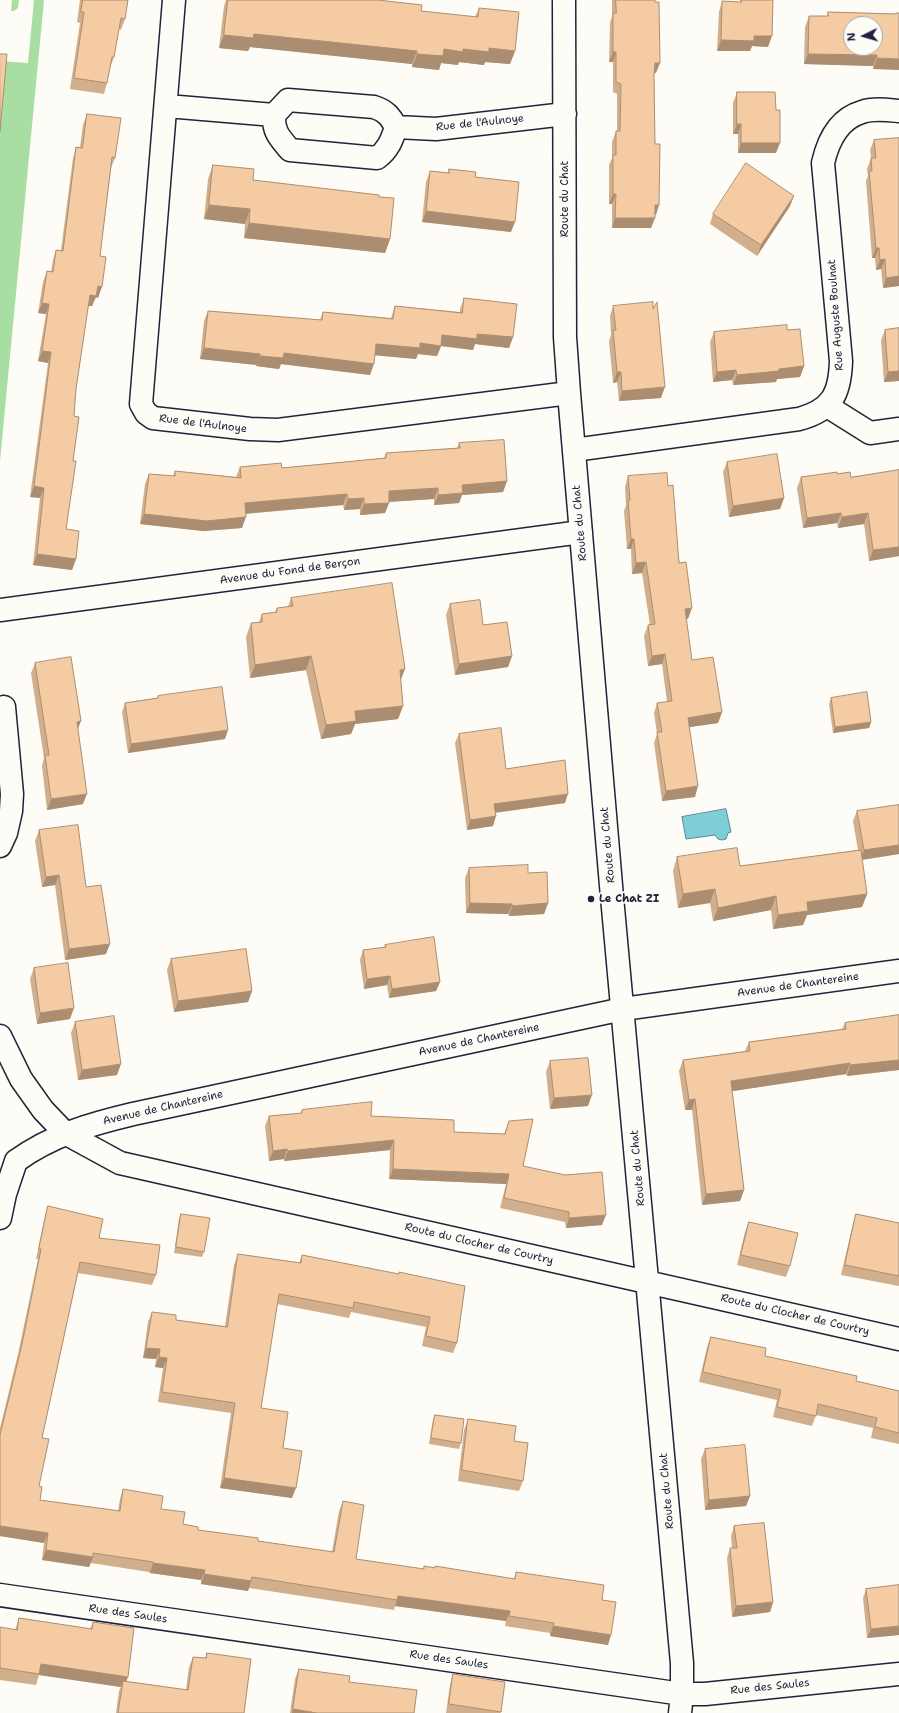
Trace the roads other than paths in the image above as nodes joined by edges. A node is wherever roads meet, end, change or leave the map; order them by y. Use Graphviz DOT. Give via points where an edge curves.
graph roads {
  1 [pos="174,0"];
  2 [pos="564,0"];
  3 [pos="167,106"];
  4 [pos="899,111"];
  5 [pos="565,114"];
  6 [pos="274,115"];
  7 [pos="396,127"];
  8 [pos="569,393"];
  9 [pos="827,406"];
  10 [pos="899,429"];
  11 [pos="574,450"];
  12 [pos="581,532"];
  13 [pos="0,610"];
  14 [pos="4,707"];
  15 [pos="0,846"];
  16 [pos="899,971"];
  17 [pos="623,1009"];
  18 [pos="0,1036"];
  19 [pos="64,1133"];
  20 [pos="8,1159"];
  21 [pos="0,1218"];
  22 [pos="648,1283"];
  23 [pos="899,1339"];
  24 [pos="0,1595"];
  25 [pos="899,1674"];
  26 [pos="681,1703"];
  1 -- 3 [label="street, Rue de l'Aulnoye"];
  2 -- 5 [label="street, Route du Chat"];
  3 -- 6 [label="street"];
  3 -- 8 [label="street, Rue de l'Aulnoye" via="141,404 146,413 153,418 278,430"];
  4 -- 9 [label="street, Rue Auguste Boulnat" via="862,111 850,117 839,127 827,147 824,163 841,378 838,390"];
  5 -- 7 [label="street, Rue de l'Aulnoye" via="436,129"];
  5 -- 8 [label="street, Route du Chat" via="565,337"];
  6 -- 7 [label="street" via="288,100 374,107 390,116"];
  6 -- 7 [label="street" via="273,125 276,132 290,150 305,152 377,158 386,152"];
  8 -- 11 [label="street, Route du Chat"];
  9 -- 10 [label="street" via="870,433"];
  9 -- 11 [label="street, Rue Auguste Boulnat" via="814,415 799,419"];
  11 -- 12 [label="street, Route du Chat"];
  12 -- 13 [label="street, Avenue du Fond de Berçon"];
  12 -- 17 [label="street, Route du Chat"];
  14 -- 15 [label="street" via="12,794 6,833"];
  16 -- 17 [label="street, Avenue de Chantereine"];
  17 -- 19 [label="street, Avenue de Chantereine" via="102,1121"];
  17 -- 22 [label="street, Route du Chat"];
  18 -- 19 [label="street, Route du Clocher de Courtry" via="21,1079 43,1110"];
  19 -- 20 [label="street, Avenue de Chantereine"];
  19 -- 22 [label="street, Route du Clocher de Courtry" via="120,1163"];
  20 -- 21 [label="street" via="7,1187"];
  22 -- 23 [label="street, Route du Clocher de Courtry"];
  22 -- 26 [label="street, Route du Chat" via="682,1663"];
  24 -- 26 [label="street, Rue des Saules"];
  25 -- 26 [label="street, Rue des Saules" via="705,1694"];
}
